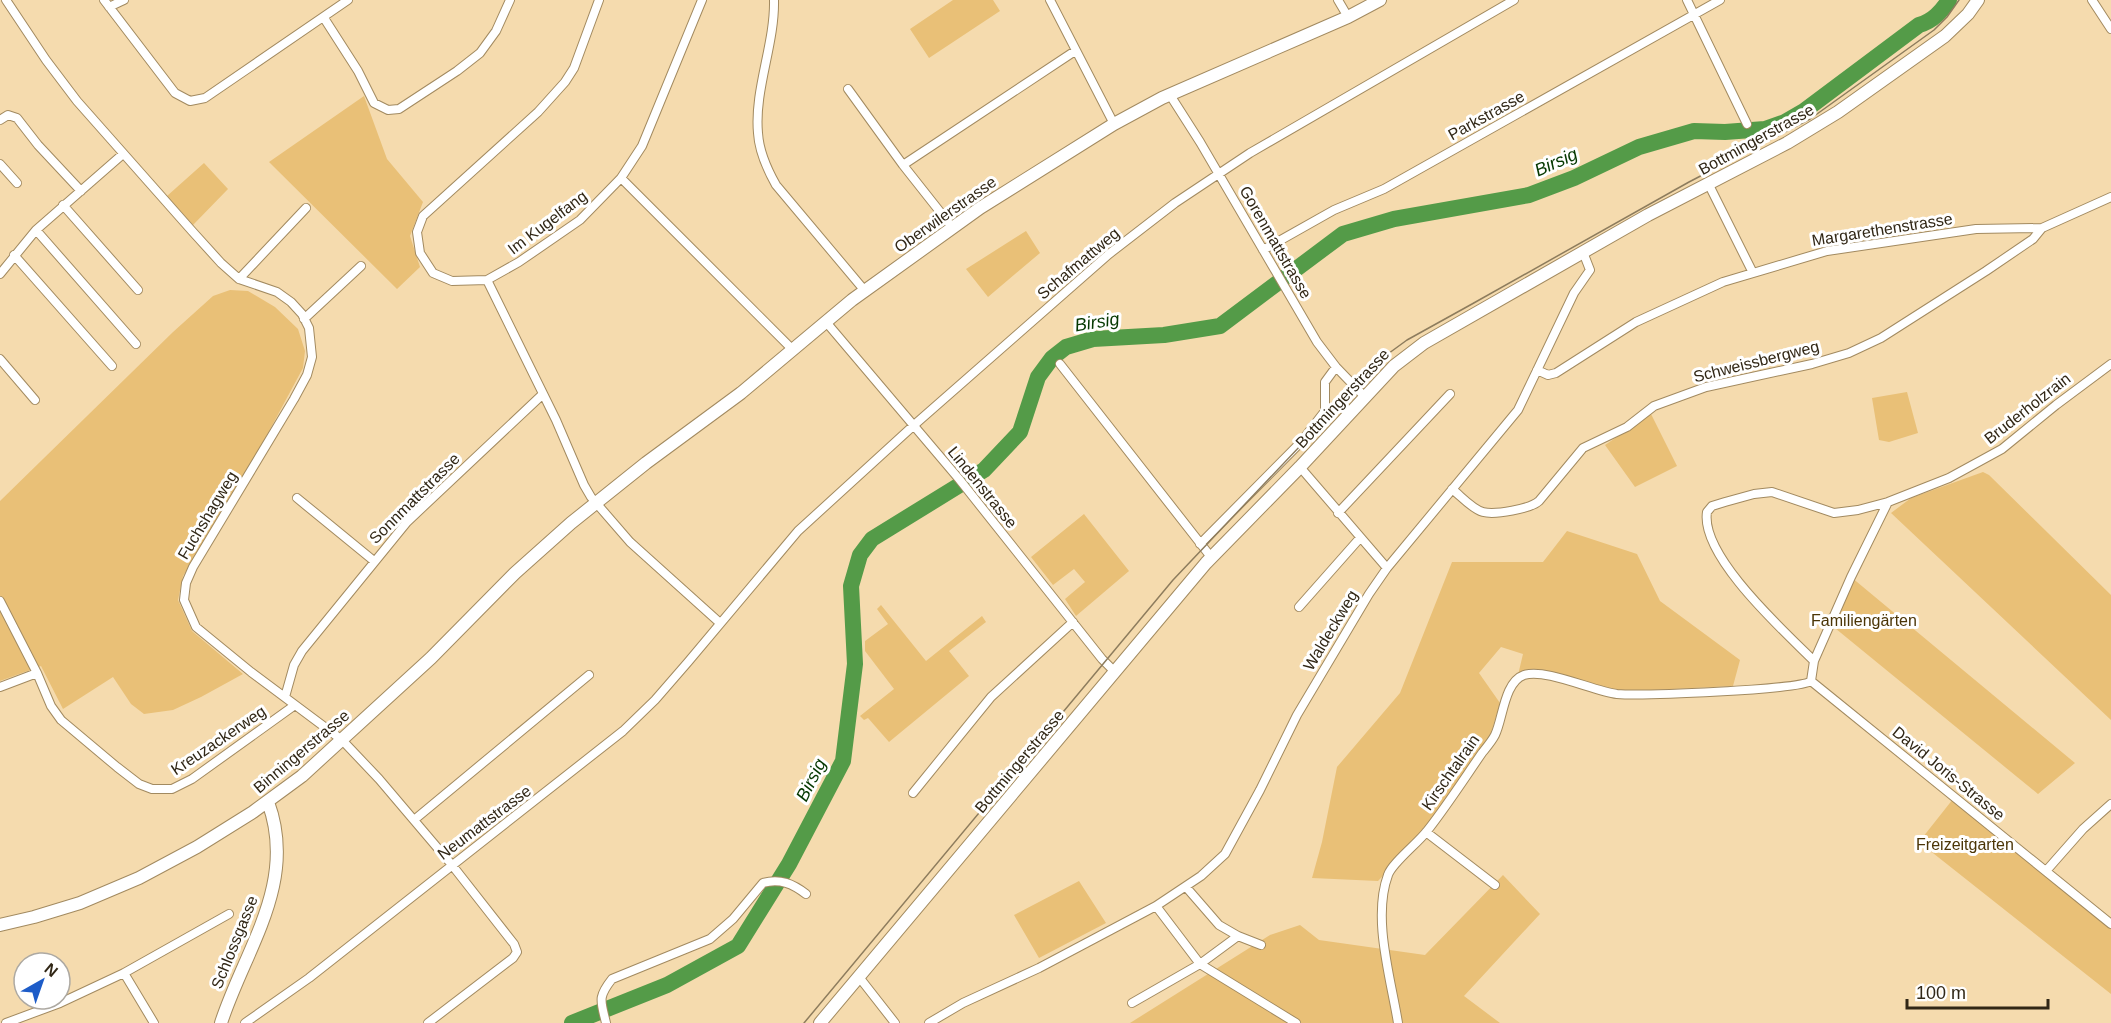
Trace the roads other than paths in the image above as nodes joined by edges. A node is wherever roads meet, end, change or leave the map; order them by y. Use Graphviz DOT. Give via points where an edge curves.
graph roads {
  1 [pos="6,0"];
  2 [pos="124,0"];
  3 [pos="348,0"];
  4 [pos="510,0"];
  5 [pos="598,0"];
  6 [pos="702,0"];
  7 [pos="774,0"];
  8 [pos="1050,0"];
  9 [pos="1338,0"];
  10 [pos="1380,0"];
  11 [pos="1514,0"];
  12 [pos="1687,0"];
  13 [pos="1720,0"];
  14 [pos="1977,0"];
  15 [pos="2092,0"];
  16 [pos="106,4"];
  17 [pos="1694,15"];
  18 [pos="1348,16"];
  19 [pos="324,18"];
  20 [pos="2111,28"];
  21 [pos="1075,51"];
  22 [pos="848,89"];
  23 [pos="1170,94"];
  24 [pos="0,120"];
  25 [pos="1114,124"];
  26 [pos="1747,124"];
  27 [pos="123,154"];
  28 [pos="0,164"];
  29 [pos="903,165"];
  30 [pos="1218,174"];
  31 [pos="621,178"];
  32 [pos="17,183"];
  33 [pos="1708,183"];
  34 [pos="81,191"];
  35 [pos="2111,196"];
  36 [pos="63,206"];
  37 [pos="306,208"];
  38 [pos="952,227"];
  39 [pos="2042,228"];
  40 [pos="36,230"];
  41 [pos="1263,250"];
  42 [pos="1583,252"];
  43 [pos="14,255"];
  44 [pos="361,266"];
  45 [pos="0,272"];
  46 [pos="1753,273"];
  47 [pos="239,279"];
  48 [pos="487,280"];
  49 [pos="138,290"];
  50 [pos="866,291"];
  51 [pos="304,319"];
  52 [pos="826,322"];
  53 [pos="136,344"];
  54 [pos="793,350"];
  55 [pos="0,360"];
  56 [pos="1060,364"];
  57 [pos="2111,364"];
  58 [pos="112,366"];
  59 [pos="1336,367"];
  60 [pos="1537,370"];
  61 [pos="543,394"];
  62 [pos="1450,394"];
  63 [pos="1365,397"];
  64 [pos="34,400"];
  65 [pos="913,426"];
  66 [pos="1300,467"];
  67 [pos="1452,489"];
  68 [pos="297,498"];
  69 [pos="1888,502"];
  70 [pos="596,503"];
  71 [pos="1338,513"];
  72 [pos="571,523"];
  73 [pos="1360,538"];
  74 [pos="1200,544"];
  75 [pos="1211,557"];
  76 [pos="374,561"];
  77 [pos="1387,568"];
  78 [pos="0,601"];
  79 [pos="1299,607"];
  80 [pos="1073,622"];
  81 [pos="720,623"];
  82 [pos="1814,661"];
  83 [pos="1114,672"];
  84 [pos="37,673"];
  85 [pos="590,675"];
  86 [pos="1811,681"];
  87 [pos="0,687"];
  88 [pos="285,697"];
  89 [pos="295,705"];
  90 [pos="342,740"];
  91 [pos="913,793"];
  92 [pos="268,802"];
  93 [pos="2111,804"];
  94 [pos="414,820"];
  95 [pos="1426,832"];
  96 [pos="452,865"];
  97 [pos="2046,871"];
  98 [pos="1495,885"];
  99 [pos="1186,887"];
  100 [pos="806,894"];
  101 [pos="1156,906"];
  102 [pos="229,914"];
  103 [pos="2111,924"];
  104 [pos="0,925"];
  105 [pos="1239,936"];
  106 [pos="1261,945"];
  107 [pos="1200,964"];
  108 [pos="124,973"];
  109 [pos="859,977"];
  110 [pos="1132,1003"];
  111 [pos="606,1020"];
  112 [pos="6,1023"];
  113 [pos="154,1023"];
  114 [pos="221,1023"];
  115 [pos="245,1023"];
  116 [pos="428,1023"];
  117 [pos="820,1023"];
  118 [pos="896,1023"];
  119 [pos="929,1023"];
  120 [pos="1296,1023"];
  121 [pos="1398,1023"];
  1 -- 27 [label="street, Fuchshagweg" via="77,101"];
  2 -- 16 [label="street"];
  3 -- 19 [label="street"];
  4 -- 19 [label="street" via="496,31 480,53 399,109 388,110 374,103"];
  5 -- 48 [label="street, Im Kugelfang" via="574,68 565,82 423,216 417,239 420,254 433,273 452,281"];
  6 -- 31 [label="street, Im Kugelfang" via="642,146"];
  7 -- 50 [label="street" via="758,133 765,164 776,185"];
  8 -- 21 [label="street"];
  9 -- 18 [label="street"];
  10 -- 18 [label="main road, Oberwilerstrasse"];
  11 -- 30 [label="street, Schafmattweg"];
  12 -- 17 [label="street"];
  13 -- 17 [label="street, Parkstrasse"];
  14 -- 33 [label="main road, Bottmingerstrasse" via="1945,36 1838,112"];
  15 -- 20 [label="street"];
  16 -- 19 [label="street" via="175,93 190,101 205,98"];
  17 -- 26 [label="street"];
  17 -- 41 [label="street, Parkstrasse" via="1384,189 1334,210"];
  18 -- 23 [label="main road, Oberwilerstrasse"];
  21 -- 25 [label="street"];
  21 -- 29 [label="street"];
  22 -- 29 [label="street"];
  23 -- 25 [label="main road, Oberwilerstrasse"];
  23 -- 30 [label="street, Gorenmattstrasse"];
  24 -- 34 [label="street" via="8,115 17,118"];
  25 -- 38 [label="main road, Oberwilerstrasse"];
  27 -- 34 [label="street"];
  27 -- 47 [label="street, Fuchshagweg"];
  28 -- 32 [label="street"];
  29 -- 38 [label="street"];
  30 -- 41 [label="street, Gorenmattstrasse"];
  30 -- 65 [label="street, Schafmattweg" via="1109,254"];
  31 -- 48 [label="street, Im Kugelfang" via="580,220"];
  31 -- 54 [label="street"];
  33 -- 42 [label="main road, Bottmingerstrasse"];
  33 -- 46 [label="street"];
  34 -- 36 [label="street"];
  35 -- 39 [label="street, Margarethenstrasse"];
  36 -- 40 [label="street"];
  36 -- 49 [label="street"];
  37 -- 47 [label="street"];
  38 -- 50 [label="main road, Oberwilerstrasse"];
  39 -- 46 [label="street, Margarethenstrasse" via="1976,228 1829,250"];
  39 -- 67 [label="street, Schweissbergweg" via="2032,239 1954,291 1881,338 1849,353 1706,387 1654,406 1627,427 1583,448 1531,507 1484,512"];
  40 -- 43 [label="street"];
  40 -- 53 [label="street"];
  41 -- 59 [label="street, Gorenmattstrasse"];
  42 -- 60 [label="street, Waldeckweg" via="1590,270 1574,293"];
  42 -- 63 [label="main road, Bottmingerstrasse" via="1414,350"];
  43 -- 45 [label="street"];
  43 -- 58 [label="street"];
  44 -- 51 [label="street"];
  46 -- 60 [label="street, Margarethenstrasse" via="1723,282 1636,322 1556,373 1548,375"];
  47 -- 51 [label="street, Fuchshagweg" via="277,292"];
  48 -- 61 [label="street"];
  50 -- 52 [label="main road, Oberwilerstrasse"];
  51 -- 88 [label="street, Fuchshagweg" via="311,338 310,369 193,567 184,600 196,627"];
  52 -- 54 [label="main road, Oberwilerstrasse"];
  52 -- 65 [label="street, Lindenstrasse"];
  54 -- 70 [label="main road, Oberwilerstrasse"];
  55 -- 64 [label="street"];
  56 -- 74 [label="street"];
  57 -- 69 [label="street, Bruderholzrain" via="2002,449 1949,478"];
  59 -- 63 [label="street, Gorenmattstrasse"];
  59 -- 74 [label="street, Bottmingerstrasse" via="1325,382 1325,411 1301,442"];
  60 -- 67 [label="street, Waldeckweg" via="1518,410"];
  61 -- 70 [label="street"];
  61 -- 76 [label="street, Sonnmattstrasse" via="407,522"];
  62 -- 71 [label="street"];
  63 -- 66 [label="main road, Bottmingerstrasse"];
  65 -- 80 [label="street, Lindenstrasse"];
  65 -- 81 [label="street, Schafmattweg" via="793,536"];
  66 -- 71 [label="street"];
  66 -- 75 [label="main road, Bottmingerstrasse"];
  67 -- 77 [label="street, Waldeckweg"];
  68 -- 76 [label="street"];
  69 -- 82 [label="street"];
  69 -- 82 [label="street, Bruderholzrain" via="1834,513 1772,492 1725,502 1707,512 1710,533 1727,566 1745,591"];
  70 -- 72 [label="main road, Oberwilerstrasse"];
  70 -- 81 [label="street" via="630,542"];
  71 -- 73 [label="street"];
  72 -- 90 [label="main road, Binningerstrasse"];
  73 -- 77 [label="street"];
  73 -- 79 [label="street"];
  74 -- 75 [label="street"];
  75 -- 83 [label="main road, Bottmingerstrasse"];
  76 -- 88 [label="street, Sonnmattstrasse" via="302,651"];
  77 -- 99 [label="street, Waldeckweg" via="1297,715 1225,854"];
  78 -- 84 [label="street, Kreuzackerweg"];
  80 -- 83 [label="street, Lindenstrasse"];
  80 -- 91 [label="street" via="991,697"];
  81 -- 96 [label="street, Neumattstrasse" via="624,731"];
  82 -- 86 [label="street"];
  83 -- 109 [label="main road, Bottmingerstrasse"];
  84 -- 87 [label="street"];
  84 -- 89 [label="street, Kreuzackerweg" via="61,720 139,784 152,789 172,789 192,779"];
  85 -- 94 [label="street"];
  86 -- 95 [label="street, Kirschtalrain" via="1694,693 1616,694 1539,674 1524,675 1509,692 1495,735"];
  86 -- 97 [label="street, David Joris-Strasse"];
  88 -- 89 [label="street, Fuchshagweg"];
  89 -- 90 [label="street, Fuchshagweg"];
  90 -- 92 [label="main road, Binningerstrasse"];
  90 -- 94 [label="street, Fuchshagweg"];
  92 -- 104 [label="main road, Binningerstrasse" via="139,878 80,903"];
  92 -- 114 [label="main road, Schlossgasse" via="274,817 277,872 264,920"];
  93 -- 97 [label="street"];
  94 -- 96 [label="street, Fuchshagweg"];
  95 -- 98 [label="street"];
  95 -- 121 [label="street, Kirschtalrain" via="1388,873 1381,907"];
  96 -- 115 [label="street, Neumattstrasse" via="309,978"];
  96 -- 116 [label="street, Fuchshagweg" via="517,952"];
  97 -- 103 [label="street, David Joris-Strasse"];
  99 -- 101 [label="street, Waldeckweg"];
  99 -- 105 [label="street" via="1219,925"];
  100 -- 111 [label="street" via="787,882 763,883 733,920 710,939 612,979 601,1000"];
  101 -- 107 [label="street"];
  101 -- 119 [label="street, Waldeckweg"];
  102 -- 108 [label="street"];
  105 -- 106 [label="street"];
  105 -- 107 [label="street"];
  107 -- 110 [label="street"];
  107 -- 120 [label="street"];
  108 -- 112 [label="street"];
  108 -- 113 [label="street"];
  109 -- 117 [label="main road, Bottmingerstrasse"];
  109 -- 118 [label="street"];
}
